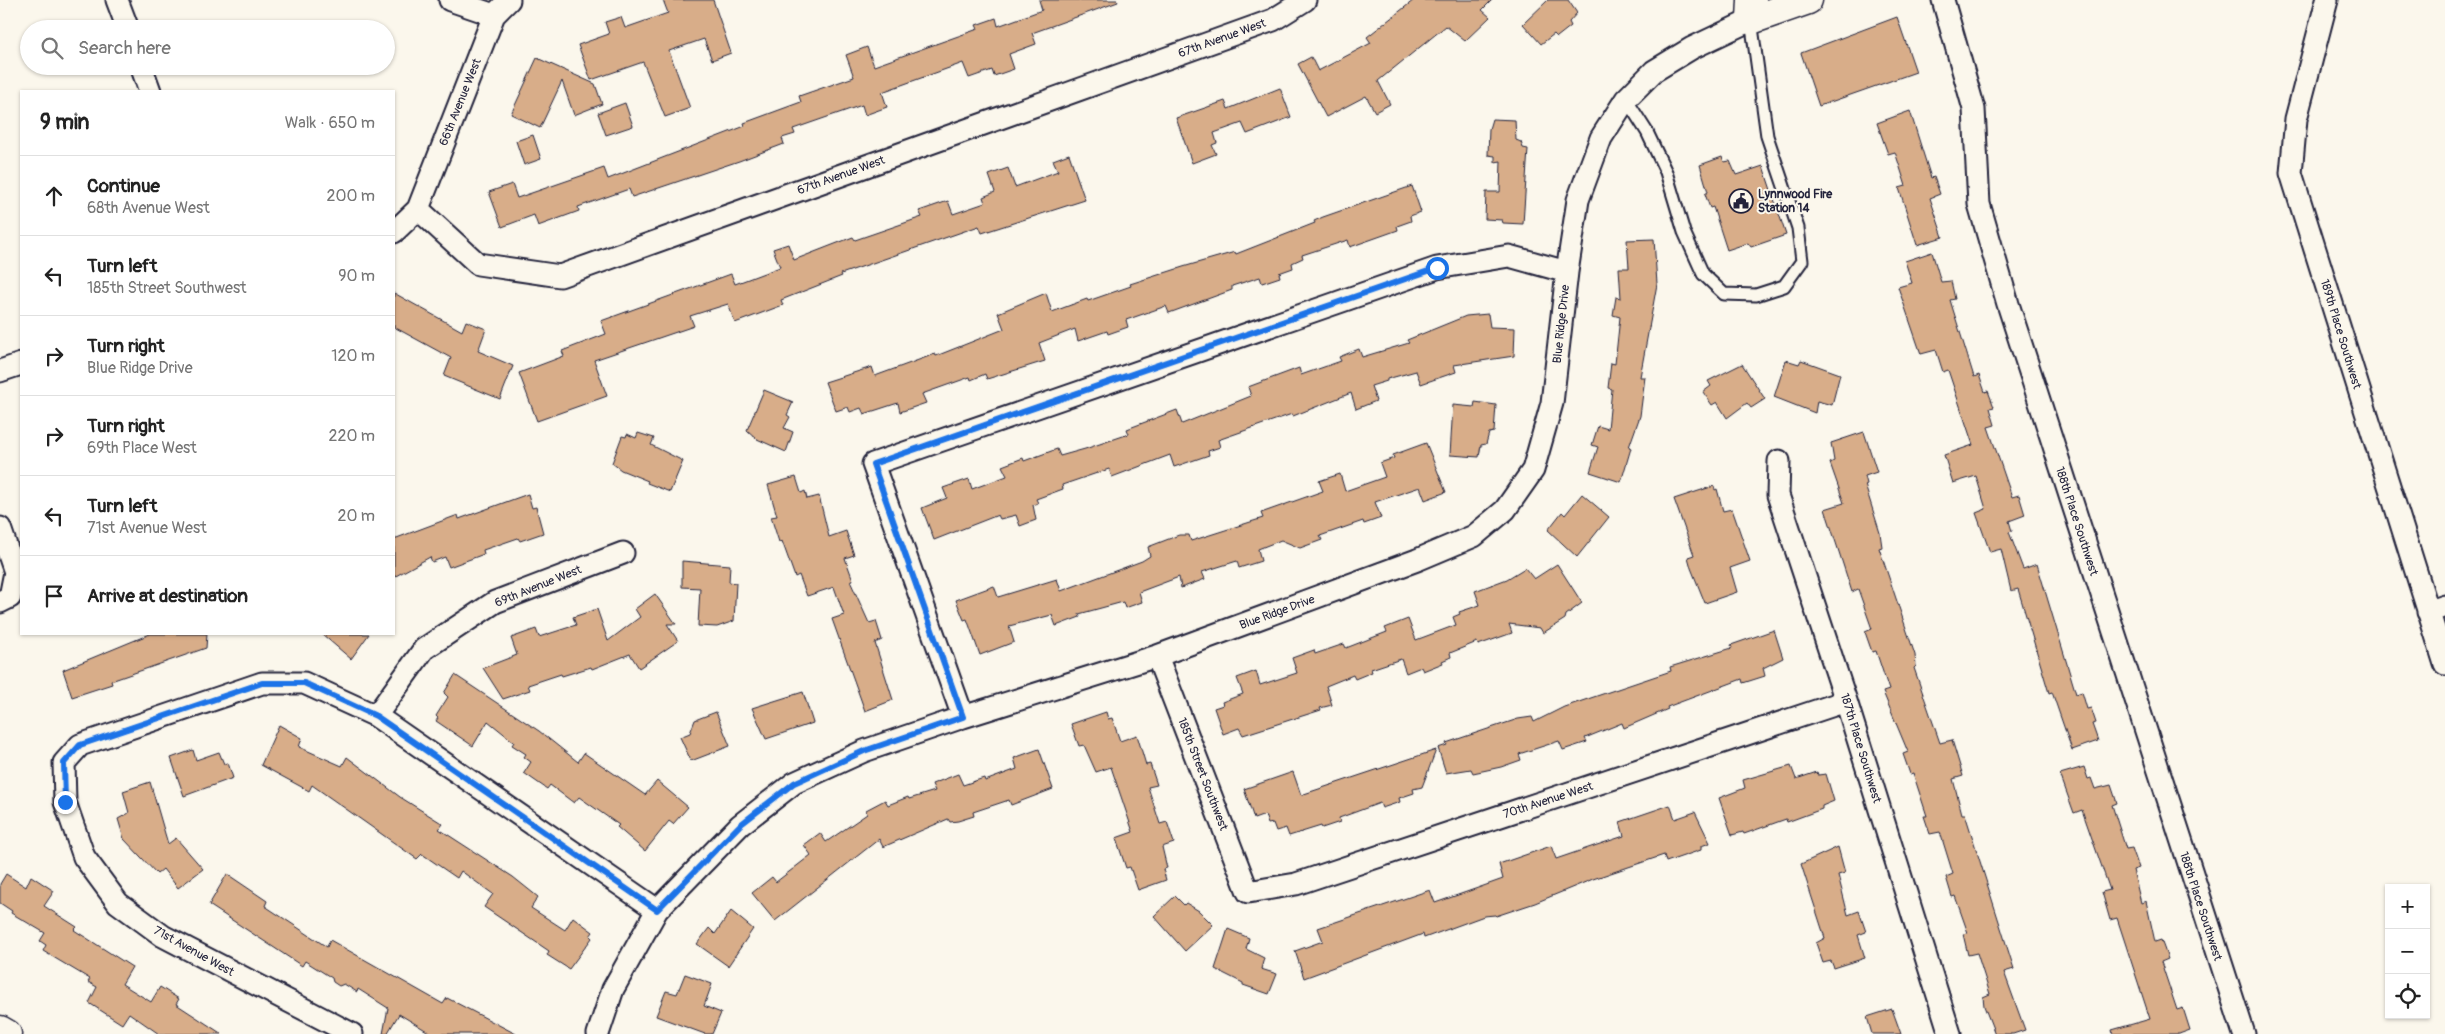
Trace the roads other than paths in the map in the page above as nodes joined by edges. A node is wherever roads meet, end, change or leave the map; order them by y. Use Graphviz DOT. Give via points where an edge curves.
graph roads {
  1 [pos="117,0"];
  2 [pos="450,0"];
  3 [pos="1305,0"];
  4 [pos="1808,0"];
  5 [pos="1943,0"];
  6 [pos="2327,0"];
  7 [pos="502,7"];
  8 [pos="1751,10"];
  9 [pos="125,20"];
  10 [pos="144,75"];
  11 [pos="150,90"];
  12 [pos="1626,100"];
  13 [pos="418,209"];
  14 [pos="395,231"];
  15 [pos="1566,272"];
  16 [pos="20,364"];
  17 [pos="0,372"];
  18 [pos="1779,461"];
  19 [pos="0,528"];
  20 [pos="623,553"];
  21 [pos="5,599"];
  22 [pos="2437,609"];
  23 [pos="1157,656"];
  24 [pos="2445,664"];
  25 [pos="1846,701"];
  26 [pos="376,716"];
  27 [pos="963,717"];
  28 [pos="1248,892"];
  29 [pos="657,910"];
  30 [pos="0,1030"];
  31 [pos="7,1034"];
  32 [pos="352,1034"];
  33 [pos="598,1034"];
  34 [pos="1950,1034"];
  35 [pos="2244,1034"];
  1 -- 9 [label="street"];
  2 -- 7 [label="street"];
  3 -- 13 [label="street, 67th Avenue West" via="1273,20 560,276 478,264"];
  4 -- 8 [label="street"];
  5 -- 35 [label="street, 188th Place Southwest" via="1974,109 1979,204 2008,304"];
  6 -- 22 [label="street, 189th Place Southwest" via="2296,119 2291,173"];
  7 -- 13 [label="street, 66th Avenue West"];
  8 -- 12 [label="street, Blue Ridge Drive" via="1654,71"];
  8 -- 12 [label="lane" via="1767,136 1798,228 1802,261 1784,286 1756,295 1724,294 1703,274 1684,232 1666,172 1647,132"];
  10 -- 11 [label="street"];
  12 -- 15 [label="street, Blue Ridge Drive" via="1601,138 1578,200"];
  13 -- 14 [label="street"];
  15 -- 23 [label="street, Blue Ridge Drive" via="1552,404 1533,470 1505,510 1466,540"];
  15 -- 27 [label="street" via="1509,256 1437,268 873,464"];
  16 -- 17 [label="street"];
  18 -- 25 [label="street, 187th Place Southwest" via="1778,495"];
  19 -- 21 [label="street" via="16,572"];
  20 -- 26 [label="street, 69th Avenue West" via="495,602 424,649"];
  22 -- 24 [label="street, 189th Place Southwest"];
  23 -- 27 [label="street, Blue Ridge Drive"];
  23 -- 28 [label="street, 185th Street Southwest"];
  25 -- 28 [label="street, 70th Avenue West" via="1296,884"];
  25 -- 34 [label="street, 187th Place Southwest"];
  26 -- 29 [label="street"];
  26 -- 32 [label="street, 71st Avenue West" via="304,683 262,683 80,745 64,763 65,802 84,857 118,903 163,936"];
  27 -- 29 [label="street, Blue Ridge Drive" via="864,751 794,783 740,825"];
  29 -- 33 [label="street, Blue Ridge Drive" via="613,989"];
  30 -- 31 [label="street"];
}
